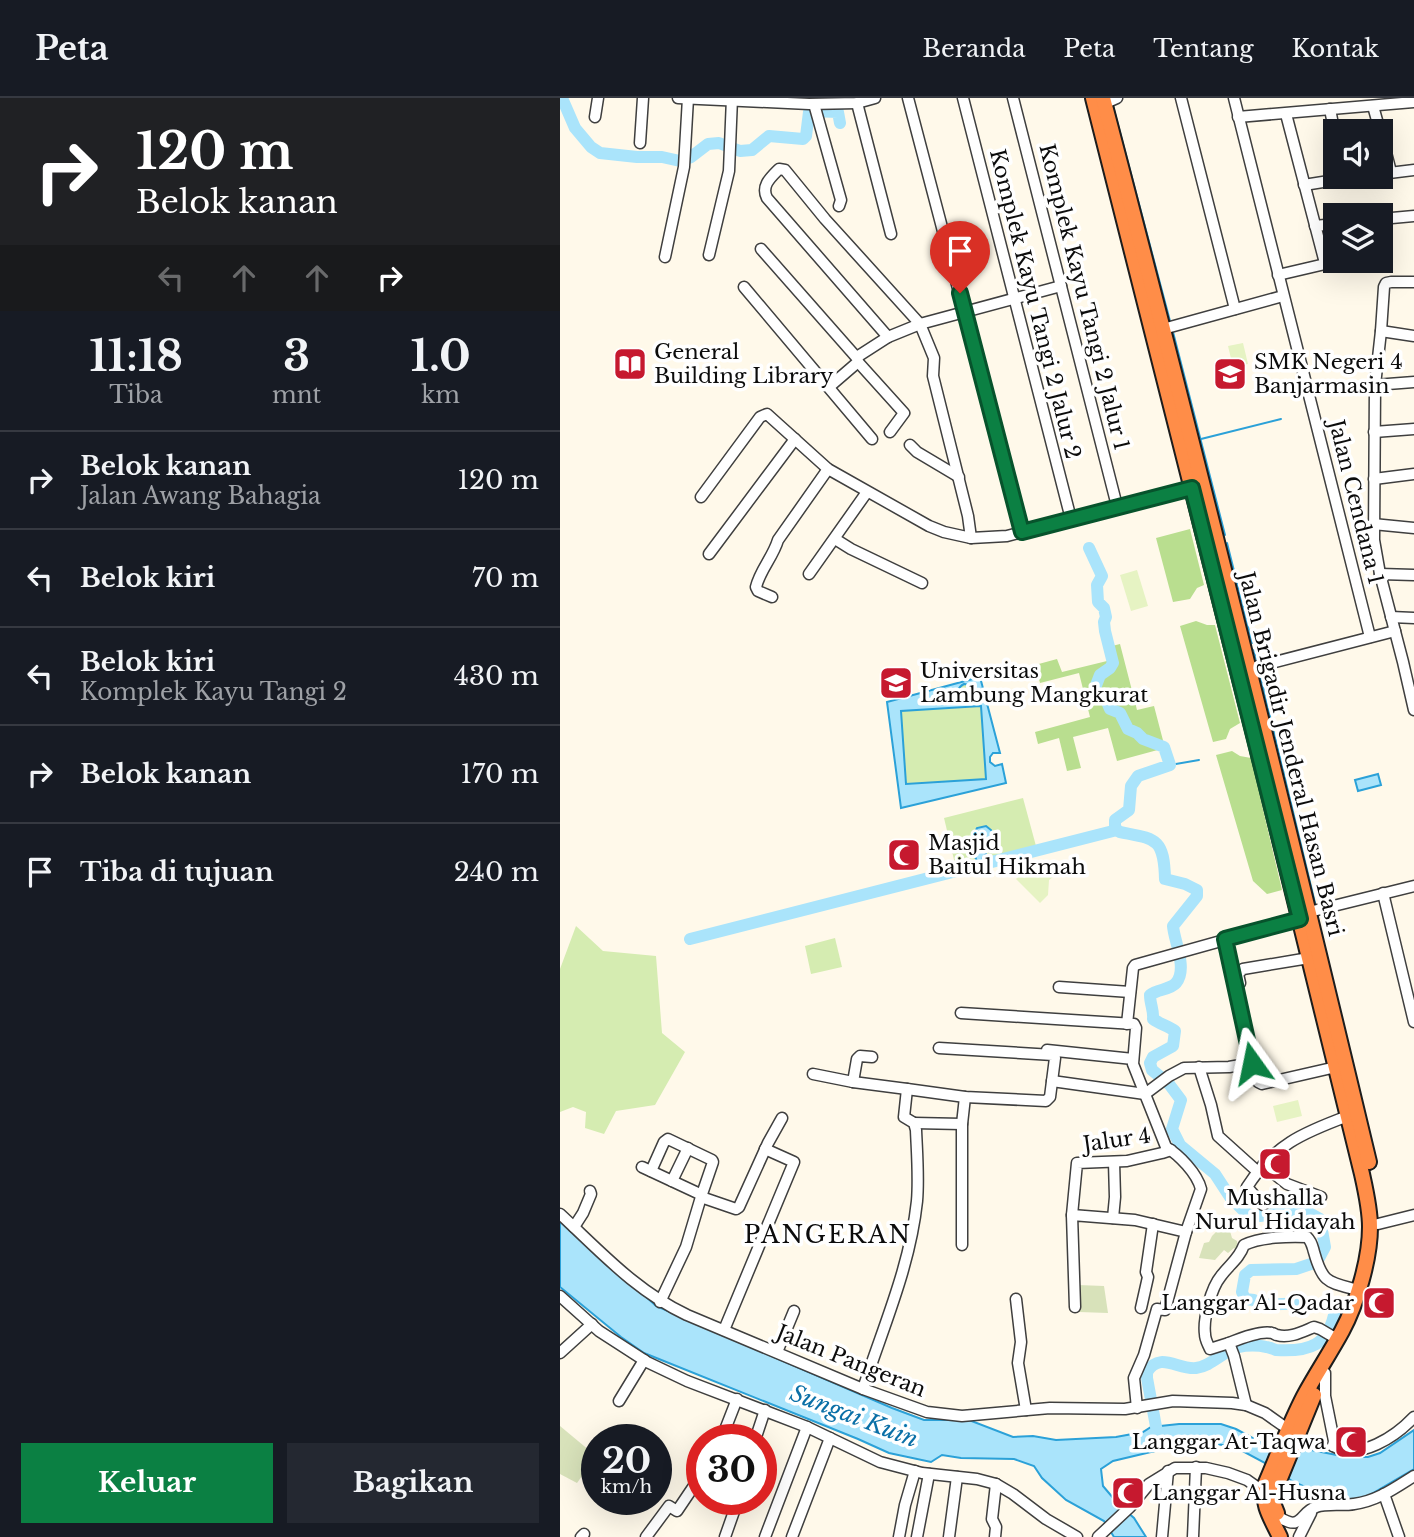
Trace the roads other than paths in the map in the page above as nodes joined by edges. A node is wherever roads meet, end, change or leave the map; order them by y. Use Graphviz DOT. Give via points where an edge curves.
graph roads {
  1 [pos="598,98"];
  2 [pos="643,98"];
  3 [pos="678,98"];
  4 [pos="688,98"];
  5 [pos="875,98"];
  6 [pos="908,98"];
  7 [pos="963,98"];
  8 [pos="1013,98"];
  9 [pos="1181,98"];
  10 [pos="1234,98"];
  11 [pos="732,99"];
  12 [pos="1103,101"];
  13 [pos="811,102"];
  14 [pos="1414,102"];
  15 [pos="857,103"];
  16 [pos="1373,106"];
  17 [pos="1330,109"];
  18 [pos="1286,114"];
  19 [pos="595,117"];
  20 [pos="1238,117"];
  21 [pos="1332,119"];
  22 [pos="1376,119"];
  23 [pos="639,143"];
  24 [pos="1414,170"];
  25 [pos="1393,172"];
  26 [pos="1323,182"];
  27 [pos="1304,185"];
  28 [pos="839,206"];
  29 [pos="1414,216"];
  30 [pos="1393,218"];
  31 [pos="1323,225"];
  32 [pos="1315,226"];
  33 [pos="891,234"];
  34 [pos="761,249"];
  35 [pos="709,255"];
  36 [pos="1323,256"];
  37 [pos="665,257"];
  38 [pos="1323,264"];
  39 [pos="1278,275"];
  40 [pos="1145,282"];
  41 [pos="1414,282"];
  42 [pos="1061,286"];
  43 [pos="744,287"];
  44 [pos="1283,296"];
  45 [pos="1014,298"];
  46 [pos="1235,309"];
  47 [pos="964,312"];
  48 [pos="920,324"];
  49 [pos="1163,329"];
  50 [pos="1381,331"];
  51 [pos="1414,336"];
  52 [pos="888,337"];
  53 [pos="858,360"];
  54 [pos="1414,382"];
  55 [pos="1375,385"];
  56 [pos="829,387"];
  57 [pos="1414,429"];
  58 [pos="890,432"];
  59 [pos="1374,432"];
  60 [pos="795,439"];
  61 [pos="872,439"];
  62 [pos="910,445"];
  63 [pos="828,469"];
  64 [pos="1414,476"];
  65 [pos="959,477"];
  66 [pos="1374,479"];
  67 [pos="1192,488"];
  68 [pos="867,492"];
  69 [pos="701,497"];
  70 [pos="1117,506"];
  71 [pos="1071,519"];
  72 [pos="1373,524"];
  73 [pos="1414,528"];
  74 [pos="1022,532"];
  75 [pos="971,538"];
  76 [pos="835,539"];
  77 [pos="709,554"];
  78 [pos="809,574"];
  79 [pos="1380,574"];
  80 [pos="1414,575"];
  81 [pos="922,583"];
  82 [pos="772,597"];
  83 [pos="1391,617"];
  84 [pos="1414,618"];
  85 [pos="1395,631"];
  86 [pos="1370,637"];
  87 [pos="1409,664"];
  88 [pos="1248,669"];
  89 [pos="1414,710"];
  90 [pos="1414,886"];
  91 [pos="1382,893"];
  92 [pos="1304,915"];
  93 [pos="1225,939"];
  94 [pos="1309,958"];
  95 [pos="1059,987"];
  96 [pos="1130,992"];
  97 [pos="961,1013"];
  98 [pos="1328,1015"];
  99 [pos="1414,1022"];
  100 [pos="1127,1024"];
  101 [pos="984,1045"];
  102 [pos="939,1048"];
  103 [pos="872,1057"];
  104 [pos="1133,1059"];
  105 [pos="1252,1063"];
  106 [pos="1199,1067"];
  107 [pos="1336,1067"];
  108 [pos="813,1074"];
  109 [pos="1258,1077"];
  110 [pos="1052,1081"];
  111 [pos="853,1083"];
  112 [pos="907,1089"];
  113 [pos="1145,1094"];
  114 [pos="965,1097"];
  115 [pos="1348,1116"];
  116 [pos="782,1118"];
  117 [pos="914,1123"];
  118 [pos="962,1124"];
  119 [pos="688,1148"];
  120 [pos="765,1149"];
  121 [pos="1171,1150"];
  122 [pos="1114,1162"];
  123 [pos="1261,1168"];
  124 [pos="1367,1173"];
  125 [pos="672,1181"];
  126 [pos="590,1191"];
  127 [pos="702,1196"];
  128 [pos="1321,1197"];
  129 [pos="1263,1205"];
  130 [pos="560,1214"];
  131 [pos="1072,1215"];
  132 [pos="1414,1215"];
  133 [pos="1114,1217"];
  134 [pos="1153,1224"];
  135 [pos="1378,1224"];
  136 [pos="574,1227"];
  137 [pos="1186,1232"];
  138 [pos="962,1245"];
  139 [pos="1358,1290"];
  140 [pos="560,1296"];
  141 [pos="1016,1299"];
  142 [pos="660,1302"];
  143 [pos="1075,1307"];
  144 [pos="1141,1308"];
  145 [pos="794,1311"];
  146 [pos="592,1324"];
  147 [pos="724,1330"];
  148 [pos="1328,1334"];
  149 [pos="1231,1348"];
  150 [pos="777,1352"];
  151 [pos="560,1353"];
  152 [pos="644,1360"];
  153 [pos="1325,1373"];
  154 [pos="863,1390"];
  155 [pos="737,1399"];
  156 [pos="619,1401"];
  157 [pos="1246,1405"];
  158 [pos="1138,1408"];
  159 [pos="765,1410"];
  160 [pos="1026,1410"];
  161 [pos="1308,1411"];
  162 [pos="1414,1417"];
  163 [pos="727,1424"];
  164 [pos="760,1424"];
  165 [pos="807,1427"];
  166 [pos="1287,1431"];
  167 [pos="830,1438"];
  168 [pos="1333,1446"];
  169 [pos="1196,1467"];
  170 [pos="915,1471"];
  171 [pos="1168,1471"];
  172 [pos="929,1474"];
  173 [pos="1414,1476"];
  174 [pos="957,1477"];
  175 [pos="996,1484"];
  176 [pos="1265,1488"];
  177 [pos="1384,1494"];
  178 [pos="686,1498"];
  179 [pos="1312,1509"];
  180 [pos="733,1515"];
  181 [pos="1279,1517"];
  182 [pos="1102,1533"];
  183 [pos="646,1537"];
  184 [pos="725,1537"];
  185 [pos="765,1537"];
  186 [pos="792,1537"];
  187 [pos="899,1537"];
  188 [pos="917,1537"];
  189 [pos="949,1537"];
  190 [pos="995,1537"];
  191 [pos="1077,1537"];
  192 [pos="1162,1537"];
  193 [pos="1193,1537"];
  194 [pos="1280,1537"];
  195 [pos="1287,1537"];
  196 [pos="1299,1537"];
  197 [pos="1399,1537"];
  1 -- 19 [label="street"];
  2 -- 23 [label="street"];
  3 -- 4 [label="street"];
  4 -- 11 [label="street"];
  4 -- 37 [label="street" via="684,167"];
  5 -- 15 [label="street"];
  6 -- 47 [label="street"];
  7 -- 45 [label="street, Komplek Kayu Tangi 2 Jalur 2"];
  8 -- 42 [label="street, Komplek Kayu Tangi 2 Jalur 1"];
  9 -- 46 [label="street"];
  10 -- 20 [label="street, Jalan Cendana 1"];
  11 -- 13 [label="street"];
  11 -- 35 [label="street" via="729,172"];
  12 -- 40 [label="highway, Jalan Brigadir Jenderal Hasan Basri"];
  13 -- 15 [label="street"];
  13 -- 28 [label="street"];
  14 -- 16 [label="street"];
  15 -- 33 [label="street"];
  16 -- 17 [label="street"];
  16 -- 22 [label="street"];
  17 -- 18 [label="street"];
  17 -- 21 [label="street"];
  18 -- 20 [label="street"];
  18 -- 27 [label="street"];
  20 -- 39 [label="street, Jalan Cendana 1"];
  24 -- 25 [label="street"];
  26 -- 27 [label="street"];
  27 -- 32 [label="street"];
  29 -- 30 [label="street"];
  31 -- 32 [label="street"];
  32 -- 36 [label="street"];
  34 -- 53 [label="street"];
  38 -- 39 [label="street"];
  39 -- 44 [label="street, Jalan Cendana 1"];
  40 -- 49 [label="highway, Jalan Brigadir Jenderal Hasan Basri"];
  40 -- 67 [label="highway, Jalan Brigadir Jenderal Hasan Basri"];
  41 -- 50 [label="street" via="1385,285"];
  42 -- 45 [label="street"];
  42 -- 70 [label="street, Komplek Kayu Tangi 2 Jalur 1"];
  43 -- 56 [label="street"];
  44 -- 46 [label="street"];
  44 -- 86 [label="street, Jalan Cendana 1"];
  45 -- 47 [label="street"];
  45 -- 71 [label="street, Komplek Kayu Tangi 2 Jalur 2"];
  46 -- 49 [label="street"];
  47 -- 48 [label="street"];
  47 -- 74 [label="street"];
  48 -- 52 [label="street"];
  48 -- 52 [label="street" via="792,176 779,169 765,185 767,198"];
  48 -- 65 [label="street" via="934,358 933,376"];
  49 -- 88 [label="highway, Jalan Brigadir Jenderal Hasan Basri"];
  50 -- 51 [label="street"];
  50 -- 55 [label="street"];
  52 -- 53 [label="street"];
  53 -- 56 [label="street"];
  53 -- 58 [label="street" via="904,413"];
  54 -- 55 [label="street"];
  55 -- 59 [label="street"];
  56 -- 61 [label="street"];
  57 -- 59 [label="street"];
  59 -- 66 [label="street"];
  60 -- 63 [label="street"];
  60 -- 69 [label="street" via="767,414 760,417"];
  60 -- 77 [label="street"];
  62 -- 65 [label="street"];
  63 -- 68 [label="street"];
  63 -- 82 [label="street" via="778,540 757,580 758,591"];
  64 -- 66 [label="street"];
  65 -- 75 [label="street"];
  66 -- 72 [label="street"];
  67 -- 70 [label="street"];
  67 -- 92 [label="highway, Jalan Brigadir Jenderal Hasan Basri"];
  68 -- 75 [label="street" via="929,526"];
  68 -- 76 [label="street"];
  70 -- 71 [label="street"];
  71 -- 74 [label="street"];
  72 -- 73 [label="street"];
  72 -- 79 [label="street"];
  74 -- 75 [label="street"];
  76 -- 78 [label="street"];
  76 -- 81 [label="street"];
  79 -- 80 [label="street"];
  79 -- 83 [label="street"];
  83 -- 84 [label="street"];
  83 -- 85 [label="street"];
  85 -- 86 [label="street"];
  85 -- 87 [label="street"];
  86 -- 88 [label="street"];
  87 -- 89 [label="street"];
  88 -- 92 [label="highway, Jalan Brigadir Jenderal Hasan Basri"];
  90 -- 91 [label="street"];
  91 -- 92 [label="street"];
  91 -- 99 [label="street"];
  92 -- 93 [label="street"];
  92 -- 94 [label="highway, Jalan Brigadir Jenderal Hasan Basri"];
  92 -- 98 [label="highway, Jalan Brigadir Jenderal Hasan Basri"];
  93 -- 96 [label="street" via="1139,964 1133,968"];
  93 -- 105 [label="street"];
  94 -- 98 [label="highway, Jalan Brigadir Jenderal Hasan Basri"];
  94 -- 109 [label="street" via="1251,967 1238,974"];
  95 -- 96 [label="street"];
  96 -- 100 [label="street"];
  97 -- 100 [label="street"];
  98 -- 107 [label="highway, Jalan Brigadir Jenderal Hasan Basri"];
  98 -- 124 [label="highway, Jalan Brigadir Jenderal Hasan Basri"];
  100 -- 104 [label="street" via="1136,1028"];
  101 -- 104 [label="street"];
  102 -- 110 [label="street" via="1053,1055"];
  103 -- 111 [label="street" via="858,1058"];
  104 -- 113 [label="street"];
  105 -- 106 [label="street"];
  105 -- 109 [label="street"];
  106 -- 113 [label="street" via="1184,1068"];
  106 -- 123 [label="street" via="1217,1136"];
  107 -- 109 [label="street" via="1262,1084"];
  107 -- 115 [label="highway, Jalan Brigadir Jenderal Hasan Basri"];
  108 -- 111 [label="street"];
  110 -- 113 [label="street"];
  110 -- 114 [label="street" via="1046,1101"];
  111 -- 112 [label="street"];
  112 -- 114 [label="street"];
  112 -- 117 [label="street" via="904,1117"];
  113 -- 121 [label="street"];
  114 -- 118 [label="street"];
  115 -- 123 [label="street" via="1292,1140"];
  115 -- 124 [label="highway, Jalan Brigadir Jenderal Hasan Basri"];
  116 -- 120 [label="street"];
  117 -- 118 [label="street"];
  117 -- 154 [label="street" via="918,1184 914,1222 902,1278"];
  118 -- 138 [label="street"];
  119 -- 125 [label="street"];
  119 -- 125 [label="street" via="668,1139 646,1169"];
  119 -- 127 [label="street" via="713,1161"];
  120 -- 127 [label="street" via="738,1208"];
  120 -- 147 [label="street" via="794,1162"];
  121 -- 122 [label="street, Jalur 4"];
  121 -- 137 [label="street" via="1201,1186"];
  122 -- 131 [label="street, Jalur 4" via="1077,1163"];
  122 -- 133 [label="street"];
  123 -- 128 [label="street"];
  123 -- 129 [label="street" via="1247,1189"];
  124 -- 135 [label="highway, Jalan Brigadir Jenderal Hasan Basri" via="1376,1197"];
  124 -- 139 [label="highway, Jalan Brigadir Jenderal Hasan Basri" via="1370,1229"];
  125 -- 127 [label="street"];
  126 -- 136 [label="street"];
  127 -- 142 [label="street" via="686,1247"];
  130 -- 136 [label="street, Jalan Pangeran"];
  131 -- 133 [label="street"];
  131 -- 143 [label="street"];
  132 -- 135 [label="street"];
  133 -- 134 [label="street"];
  134 -- 137 [label="street"];
  134 -- 144 [label="street"];
  135 -- 153 [label="highway, Jalan Brigadir Jenderal Hasan Basri" via="1376,1260 1360,1311"];
  136 -- 142 [label="street, Jalan Pangeran"];
  137 -- 158 [label="street" via="1166,1310 1157,1309 1135,1374"];
  139 -- 148 [label="highway, Jalan Brigadir Jenderal Hasan Basri" via="1343,1329"];
  139 -- 149 [label="street" via="1329,1282 1305,1237 1244,1245 1214,1287 1204,1330 1209,1349"];
  140 -- 146 [label="street"];
  141 -- 160 [label="street" via="1021,1342 1018,1363"];
  142 -- 147 [label="street, Jalan Pangeran"];
  145 -- 150 [label="street"];
  146 -- 151 [label="street"];
  146 -- 152 [label="street"];
  147 -- 150 [label="street, Jalan Pangeran"];
  148 -- 149 [label="street" via="1312,1327 1293,1335 1255,1334"];
  148 -- 166 [label="highway, Jalan Brigadir Jenderal Hasan Basri"];
  149 -- 157 [label="street"];
  150 -- 154 [label="street, Jalan Pangeran"];
  152 -- 155 [label="street"];
  152 -- 156 [label="street"];
  153 -- 161 [label="highway, Jalan Brigadir Jenderal Hasan Basri"];
  153 -- 168 [label="street"];
  154 -- 160 [label="street, Jalan Pangeran" via="937,1414"];
  155 -- 159 [label="street"];
  155 -- 163 [label="street"];
  157 -- 158 [label="street, Jalan Pangeran" via="1185,1401"];
  157 -- 166 [label="street, Jalan Pangeran"];
  158 -- 160 [label="street, Jalan Pangeran"];
  159 -- 164 [label="street"];
  159 -- 165 [label="street"];
  161 -- 168 [label="street" via="1322,1410"];
  161 -- 181 [label="highway, Jalan Brigadir Jenderal Hasan Basri" via="1274,1493"];
  162 -- 168 [label="street" via="1389,1438 1369,1447 1346,1450"];
  165 -- 167 [label="street"];
  165 -- 185 [label="street"];
  166 -- 176 [label="highway, Jalan Brigadir Jenderal Hasan Basri"];
  167 -- 170 [label="street" via="880,1462"];
  167 -- 186 [label="street"];
  169 -- 171 [label="street"];
  169 -- 176 [label="street"];
  169 -- 193 [label="street"];
  170 -- 172 [label="street"];
  170 -- 187 [label="street"];
  171 -- 182 [label="street" via="1149,1484"];
  171 -- 192 [label="street"];
  172 -- 174 [label="street"];
  172 -- 188 [label="street"];
  173 -- 177 [label="street"];
  174 -- 175 [label="street"];
  174 -- 189 [label="street"];
  175 -- 190 [label="street"];
  175 -- 191 [label="street"];
  176 -- 194 [label="highway" via="1265,1505"];
  177 -- 179 [label="street" via="1357,1504"];
  177 -- 197 [label="street"];
  178 -- 183 [label="street" via="677,1511 669,1506"];
  179 -- 181 [label="street" via="1297,1522"];
  179 -- 196 [label="street"];
  180 -- 184 [label="street"];
  181 -- 195 [label="highway, Jalan Brigadir Jenderal Hasan Basri"];
}
